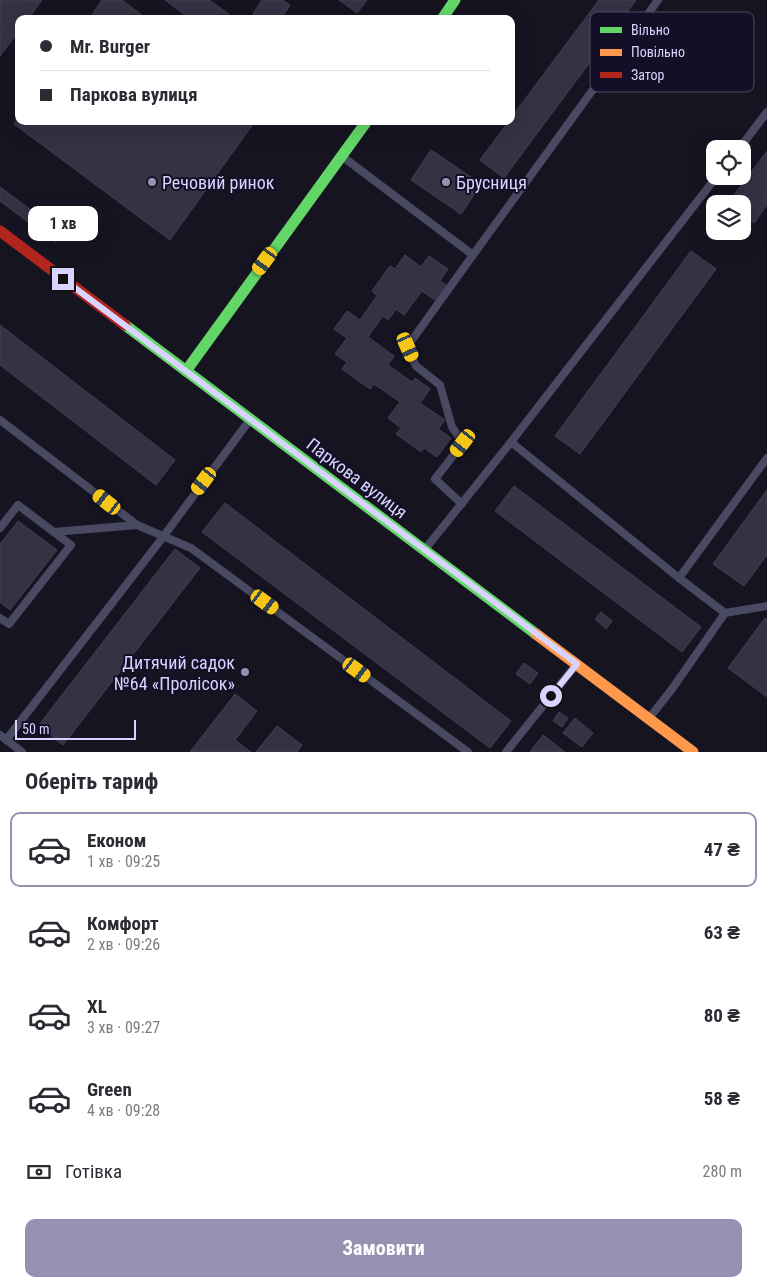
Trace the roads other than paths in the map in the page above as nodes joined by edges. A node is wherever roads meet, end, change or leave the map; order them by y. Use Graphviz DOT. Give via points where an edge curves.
graph roads {
  1 [pos="455,0"];
  2 [pos="658,0"];
  3 [pos="649,12"];
  4 [pos="445,15"];
  5 [pos="591,92"];
  6 [pos="767,112"];
  7 [pos="364,125"];
  8 [pos="746,140"];
  9 [pos="342,156"];
  10 [pos="710,185"];
  11 [pos="1,233"];
  12 [pos="473,255"];
  13 [pos="186,370"];
  14 [pos="250,419"];
  15 [pos="0,420"];
  16 [pos="512,442"];
  17 [pos="767,458"];
  18 [pos="462,504"];
  19 [pos="137,525"];
  20 [pos="0,528"];
  21 [pos="54,532"];
  22 [pos="163,536"];
  23 [pos="424,550"];
  24 [pos="678,578"];
  25 [pos="767,606"];
  26 [pos="725,613"];
  27 [pos="0,618"];
  28 [pos="577,664"];
  29 [pos="648,718"];
  30 [pos="3,737"];
  31 [pos="22,752"];
  32 [pos="468,752"];
  33 [pos="506,752"];
  34 [pos="693,752"];
  1 -- 4 [label="street"];
  2 -- 3 [label="lane"];
  5 -- 12 [label="lane"];
  6 -- 8 [label="lane"];
  7 -- 9 [label="street"];
  9 -- 12 [label="lane"];
  9 -- 13 [label="street"];
  10 -- 16 [label="lane"];
  11 -- 13 [label="street, Паркова вулиця"];
  12 -- 18 [label="lane" via="408,347 416,366 440,385 452,427 463,443 435,478"];
  13 -- 14 [label="street, Паркова вулиця"];
  14 -- 22 [label="lane"];
  14 -- 23 [label="street, Паркова вулиця"];
  15 -- 19 [label="lane"];
  16 -- 18 [label="lane"];
  16 -- 24 [label="lane"];
  17 -- 24 [label="lane"];
  18 -- 23 [label="lane"];
  19 -- 21 [label="lane"];
  19 -- 22 [label="lane"];
  20 -- 21 [label="lane" via="18,505"];
  21 -- 27 [label="lane" via="71,545 8,624"];
  22 -- 30 [label="lane"];
  22 -- 32 [label="lane" via="190,548"];
  23 -- 28 [label="street, Паркова вулиця"];
  24 -- 26 [label="lane"];
  25 -- 26 [label="lane"];
  26 -- 29 [label="lane"];
  28 -- 29 [label="street, Паркова вулиця"];
  28 -- 33 [label="lane"];
  29 -- 34 [label="street, Паркова вулиця"];
  30 -- 31 [label="lane"];
}
